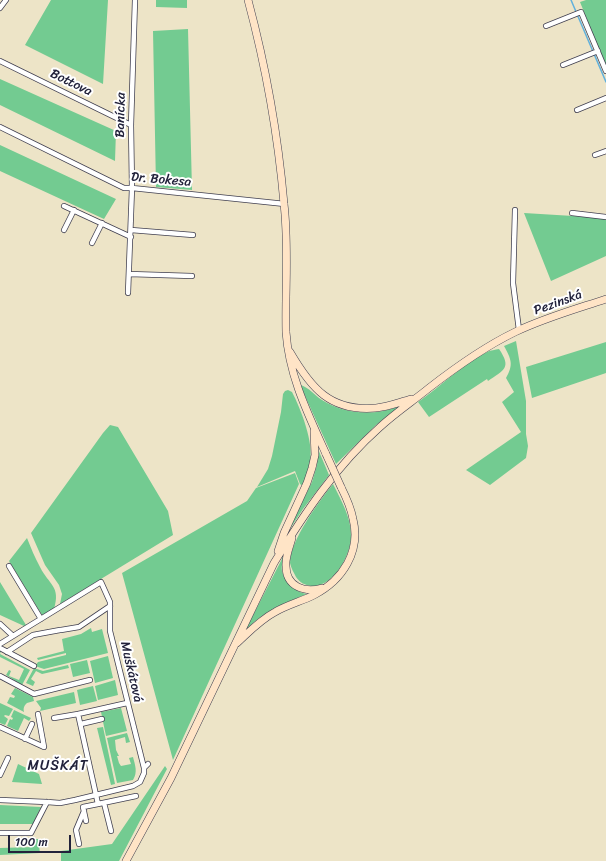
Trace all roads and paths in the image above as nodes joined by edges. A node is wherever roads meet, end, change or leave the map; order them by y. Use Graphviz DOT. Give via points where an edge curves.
graph roads {
  1 [pos="6,0"];
  2 [pos="135,0"];
  3 [pos="248,0"];
  4 [pos="0,8"];
  5 [pos="546,26"];
  6 [pos="598,51"];
  7 [pos="0,61"];
  8 [pos="563,65"];
  9 [pos="606,71"];
  10 [pos="606,98"];
  11 [pos="577,110"];
  12 [pos="132,125"];
  13 [pos="0,127"];
  14 [pos="606,151"];
  15 [pos="595,155"];
  16 [pos="132,188"];
  17 [pos="284,204"];
  18 [pos="64,206"];
  19 [pos="74,210"];
  20 [pos="515,210"];
  21 [pos="572,213"];
  22 [pos="606,216"];
  23 [pos="102,223"];
  24 [pos="64,230"];
  25 [pos="131,230"];
  26 [pos="193,235"];
  27 [pos="131,237"];
  28 [pos="92,243"];
  29 [pos="129,274"];
  30 [pos="192,276"];
  31 [pos="128,293"];
  32 [pos="606,299"];
  33 [pos="519,330"];
  34 [pos="287,348"];
  35 [pos="418,397"];
  36 [pos="314,426"];
  37 [pos="294,531"];
  38 [pos="274,563"];
  39 [pos="9,566"];
  40 [pos="328,586"];
  41 [pos="110,606"];
  42 [pos="41,619"];
  43 [pos="0,624"];
  44 [pos="13,636"];
  45 [pos="0,644"];
  46 [pos="234,646"];
  47 [pos="0,648"];
  48 [pos="6,652"];
  49 [pos="34,666"];
  50 [pos="0,676"];
  51 [pos="90,680"];
  52 [pos="127,703"];
  53 [pos="38,714"];
  54 [pos="78,714"];
  55 [pos="54,718"];
  56 [pos="102,719"];
  57 [pos="32,724"];
  58 [pos="81,724"];
  59 [pos="0,727"];
  60 [pos="25,739"];
  61 [pos="8,758"];
  62 [pos="148,764"];
  63 [pos="144,768"];
  64 [pos="0,775"];
  65 [pos="96,795"];
  66 [pos="136,796"];
  67 [pos="0,800"];
  68 [pos="47,802"];
  69 [pos="104,802"];
  70 [pos="98,804"];
  71 [pos="84,812"];
  72 [pos="86,821"];
  73 [pos="111,831"];
  74 [pos="0,833"];
  75 [pos="79,844"];
  76 [pos="126,861"];
  1 -- 4 [label="street"];
  2 -- 12 [label="street, Banícka"];
  3 -- 17 [label="main road" via="272,104"];
  5 -- 6 [label="street" via="581,12"];
  6 -- 8 [label="street"];
  6 -- 9 [label="street"];
  7 -- 12 [label="street, Bottova"];
  10 -- 11 [label="street"];
  12 -- 16 [label="street, Banícka"];
  13 -- 16 [label="street, Dr. Bokesa" via="124,188"];
  14 -- 15 [label="street"];
  16 -- 17 [label="street, Dr. Bokesa"];
  16 -- 25 [label="street, Banícka"];
  17 -- 34 [label="main road"];
  18 -- 19 [label="street"];
  19 -- 23 [label="street"];
  19 -- 24 [label="street"];
  20 -- 33 [label="street" via="513,283"];
  21 -- 22 [label="street"];
  23 -- 27 [label="street"];
  23 -- 28 [label="street"];
  25 -- 26 [label="street"];
  25 -- 27 [label="street, Banícka"];
  27 -- 29 [label="street, Banícka"];
  29 -- 30 [label="street"];
  29 -- 31 [label="street, Banícka"];
  32 -- 33 [label="main road, Pezinská"];
  33 -- 35 [label="main road, Pezinská" via="460,364"];
  34 -- 35 [label="main road" via="311,385 339,404 354,408 377,408"];
  34 -- 36 [label="main road" via="294,379"];
  35 -- 37 [label="main road, Pezinská" via="358,449 328,483"];
  36 -- 38 [label="main road" via="315,455 312,468"];
  36 -- 40 [label="main road, bridge" via="354,519 355,534 351,557 346,568"];
  37 -- 38 [label="main road, Pezinská"];
  37 -- 40 [label="main road" via="286,560 289,577 296,586 304,590"];
  38 -- 46 [label="main road"];
  39 -- 42 [label="street"];
  40 -- 46 [label="main road" via="260,621"];
  41 -- 42 [label="street, Muškátová" via="101,582"];
  41 -- 48 [label="street" via="79,627 33,634"];
  41 -- 52 [label="street, Muškátová" via="110,631"];
  42 -- 44 [label="street"];
  43 -- 44 [label="street"];
  44 -- 45 [label="street"];
  46 -- 76 [label="main road" via="171,778"];
  47 -- 48 [label="street"];
  48 -- 49 [label="street"];
  50 -- 51 [label="street" via="34,694"];
  52 -- 54 [label="street"];
  52 -- 63 [label="street, Muškátová"];
  53 -- 60 [label="street" via="44,748"];
  54 -- 55 [label="street"];
  54 -- 58 [label="street"];
  56 -- 58 [label="street"];
  57 -- 60 [label="street"];
  58 -- 65 [label="street"];
  59 -- 60 [label="street"];
  61 -- 64 [label="street"];
  62 -- 63 [label="street"];
  63 -- 65 [label="street" via="138,784"];
  65 -- 68 [label="street" via="65,802"];
  65 -- 70 [label="street"];
  66 -- 69 [label="street"];
  67 -- 68 [label="street"];
  68 -- 74 [label="street" via="31,833"];
  69 -- 70 [label="street"];
  69 -- 73 [label="street"];
  70 -- 71 [label="street" via="83,807"];
  71 -- 72 [label="street"];
  71 -- 75 [label="street" via="76,830"];
}
